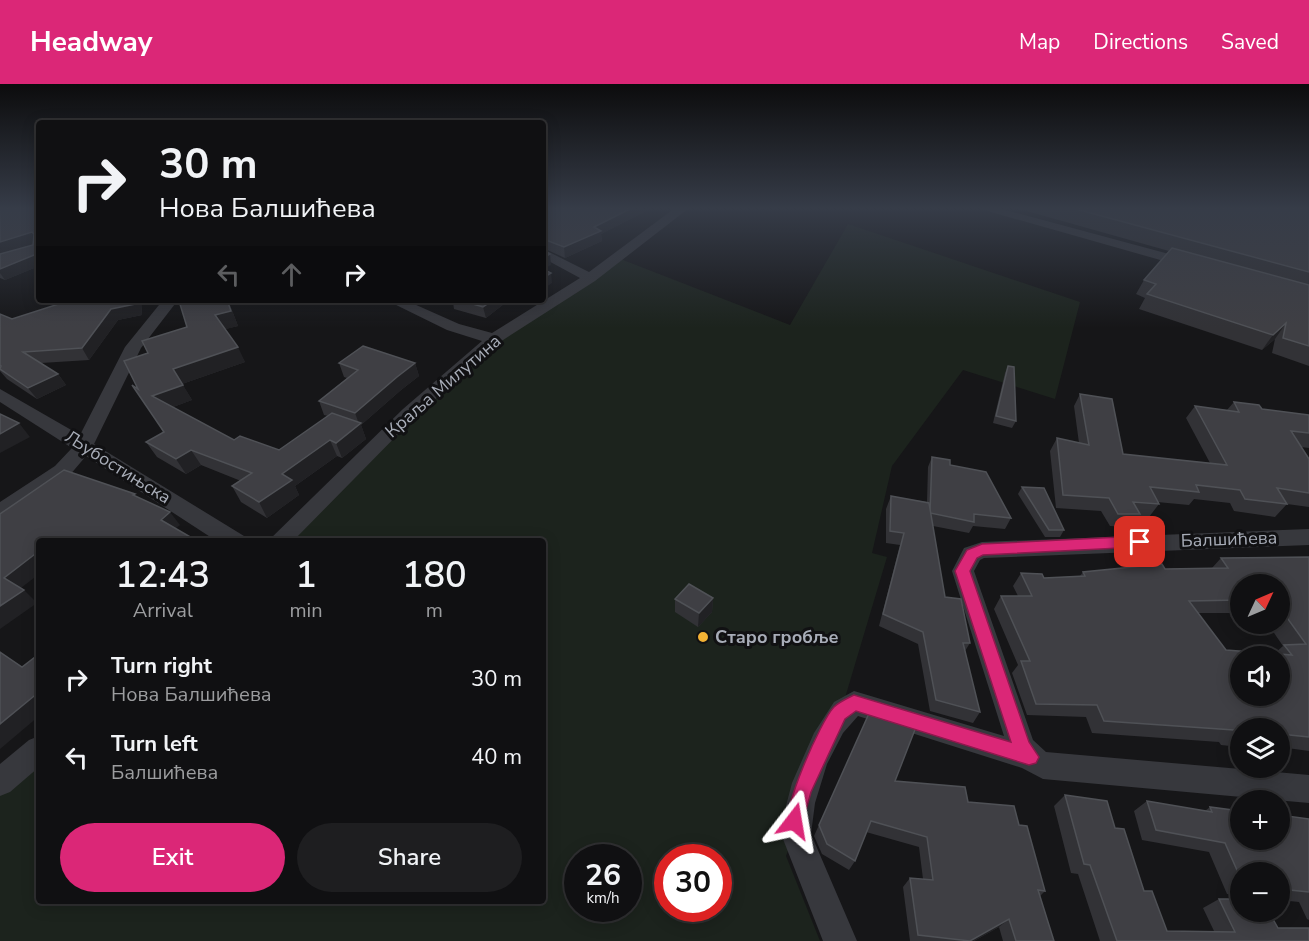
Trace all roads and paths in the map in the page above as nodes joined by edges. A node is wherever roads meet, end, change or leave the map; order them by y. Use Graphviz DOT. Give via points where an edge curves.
graph roads {
  1 [pos="630,248"];
  2 [pos="1131,248"];
  3 [pos="546,256"];
  4 [pos="1208,269"];
  5 [pos="590,278"];
  6 [pos="169,303"];
  7 [pos="400,303"];
  8 [pos="494,339"];
  9 [pos="0,394"];
  10 [pos="84,446"];
  11 [pos="0,512"];
  12 [pos="1309,537"];
  13 [pos="230,538"];
  14 [pos="282,538"];
  15 [pos="36,752"];
  16 [pos="1029,757"];
  17 [pos="0,782"];
  18 [pos="1309,789"];
  19 [pos="840,941"];
  1 -- 5 [label="street, Краља Милутина"];
  2 -- 4 [label="street"];
  3 -- 5 [label="street"];
  5 -- 8 [label="street, Краља Милутина"];
  6 -- 10 [label="street" via="133,347"];
  7 -- 8 [label="street" via="453,327"];
  8 -- 14 [label="street, Краља Милутина" via="409,413"];
  9 -- 10 [label="street, Љубостињска"];
  10 -- 11 [label="street" via="62,471"];
  10 -- 13 [label="street, Љубостињска"];
  12 -- 16 [label="street, Балшићева" via="1106,543 982,550 972,554 963,571 1022,747"];
  15 -- 17 [label="street"];
  16 -- 18 [label="street" via="1043,765"];
  16 -- 19 [label="street" via="869,706 854,703 845,707 802,791 794,821"];
}
